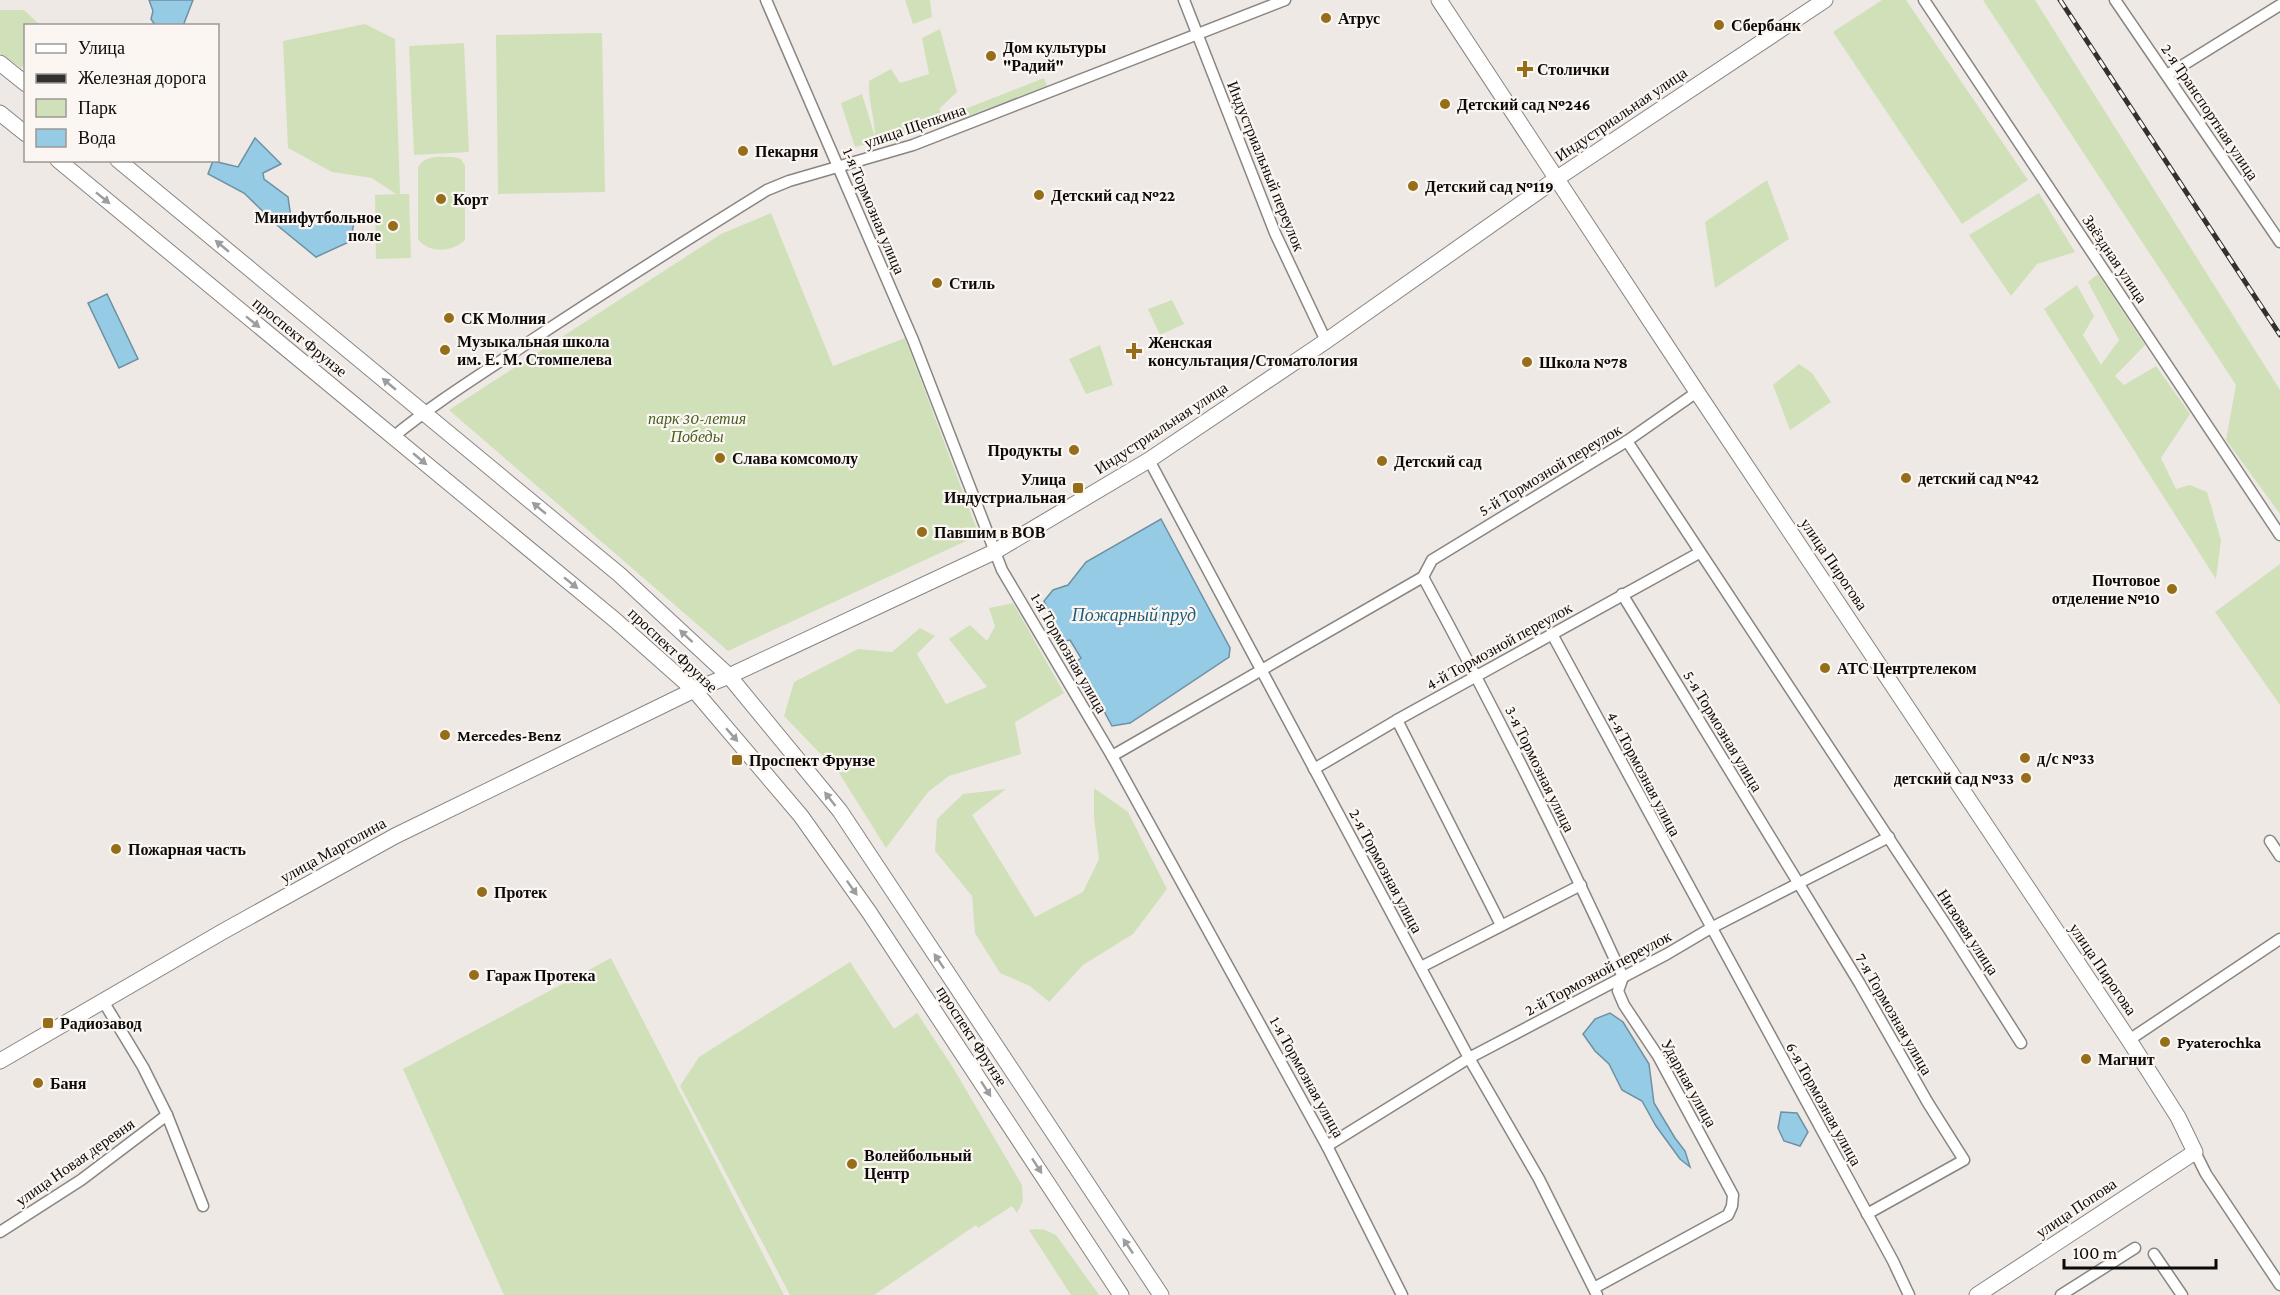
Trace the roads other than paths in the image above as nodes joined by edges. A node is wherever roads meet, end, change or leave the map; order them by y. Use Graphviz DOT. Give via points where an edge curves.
graph roads {
  1 [pos="766,0"];
  2 [pos="1184,0"];
  3 [pos="1285,0"];
  4 [pos="1438,0"];
  5 [pos="1825,0"];
  6 [pos="1924,0"];
  7 [pos="2115,0"];
  8 [pos="2280,4"];
  9 [pos="1197,35"];
  10 [pos="0,63"];
  11 [pos="2167,75"];
  12 [pos="24,82"];
  13 [pos="0,113"];
  14 [pos="24,132"];
  15 [pos="60,162"];
  16 [pos="120,162"];
  17 [pos="839,167"];
  18 [pos="1556,178"];
  19 [pos="2280,242"];
  20 [pos="1326,341"];
  21 [pos="1697,392"];
  22 [pos="423,412"];
  23 [pos="393,437"];
  24 [pos="1627,441"];
  25 [pos="1149,460"];
  26 [pos="2280,536"];
  27 [pos="994,552"];
  28 [pos="1699,553"];
  29 [pos="1423,577"];
  30 [pos="1622,594"];
  31 [pos="1552,634"];
  32 [pos="1260,671"];
  33 [pos="729,676"];
  34 [pos="1477,676"];
  35 [pos="694,690"];
  36 [pos="1397,720"];
  37 [pos="1112,756"];
  38 [pos="1314,769"];
  39 [pos="1889,837"];
  40 [pos="2270,841"];
  41 [pos="2280,856"];
  42 [pos="1797,884"];
  43 [pos="1581,885"];
  44 [pos="1501,925"];
  45 [pos="1711,928"];
  46 [pos="2280,939"];
  47 [pos="1421,967"];
  48 [pos="1623,977"];
  49 [pos="103,1001"];
  50 [pos="2129,1040"];
  51 [pos="2021,1043"];
  52 [pos="1469,1058"];
  53 [pos="0,1061"];
  54 [pos="167,1115"];
  55 [pos="1327,1146"];
  56 [pos="2195,1152"];
  57 [pos="203,1206"];
  58 [pos="1867,1214"];
  59 [pos="0,1232"];
  60 [pos="2135,1248"];
  61 [pos="2154,1254"];
  62 [pos="2280,1285"];
  63 [pos="1596,1292"];
  64 [pos="2069,1293"];
  65 [pos="1121,1295"];
  66 [pos="1161,1295"];
  67 [pos="1402,1295"];
  68 [pos="1909,1295"];
  69 [pos="1977,1295"];
  70 [pos="2182,1295"];
  1 -- 17 [label="street, 1-я Тормозная улица"];
  2 -- 9 [label="street, Индустриальный переулок"];
  3 -- 9 [label="street, улица Щепкина"];
  4 -- 18 [label="street, улица Пирогова"];
  5 -- 18 [label="street, Индустриальная улица"];
  6 -- 26 [label="street, Звёздная улица"];
  7 -- 11 [label="street, 2-я Транспортная улица"];
  8 -- 11 [label="street"];
  9 -- 17 [label="street, улица Щепкина" via="913,145"];
  9 -- 20 [label="street, Индустриальный переулок" via="1275,233"];
  10 -- 12 [label="street"];
  11 -- 19 [label="street, 2-я Транспортная улица"];
  13 -- 14 [label="street"];
  15 -- 23 [label="street, проспект Фрунзе, one-way"];
  22 -- 16 [label="street, проспект Фрунзе, one-way"];
  17 -- 22 [label="street, улица Щепкина" via="767,190"];
  17 -- 27 [label="street, 1-я Тормозная улица" via="913,340"];
  18 -- 20 [label="street, Индустриальная улица"];
  18 -- 21 [label="street, улица Пирогова"];
  20 -- 25 [label="street, Индустриальная улица"];
  21 -- 24 [label="street, 5-й Тормозной переулок"];
  21 -- 50 [label="street, улица Пирогова"];
  22 -- 23 [label="street, улица Щепкина"];
  33 -- 22 [label="street, проспект Фрунзе, one-way" via="620,575"];
  23 -- 35 [label="street, проспект Фрунзе, one-way"];
  24 -- 28 [label="street"];
  24 -- 29 [label="street, 5-й Тормозной переулок" via="1432,560"];
  25 -- 27 [label="street, Индустриальная улица"];
  25 -- 32 [label="street, 2-я Тормозная улица"];
  27 -- 33 [label="street, Индустриальная улица"];
  27 -- 37 [label="street, 1-я Тормозная улица"];
  28 -- 30 [label="street, 4-й Тормозной переулок"];
  28 -- 39 [label="street"];
  29 -- 32 [label="street"];
  29 -- 34 [label="street, 3-я Тормозная улица"];
  30 -- 31 [label="street, 4-й Тормозной переулок"];
  30 -- 42 [label="street, 5-я Тормозная улица"];
  31 -- 34 [label="street, 4-й Тормозной переулок"];
  31 -- 45 [label="street, 4-я Тормозная улица"];
  32 -- 37 [label="street"];
  32 -- 38 [label="street, 2-я Тормозная улица"];
  33 -- 35 [label="street, Индустриальная улица"];
  66 -- 33 [label="street, проспект Фрунзе, one-way" via="840,811"];
  34 -- 36 [label="street, 4-й Тормозной переулок"];
  34 -- 43 [label="street, 3-я Тормозная улица"];
  35 -- 49 [label="street, улица Марголина" via="395,836"];
  35 -- 65 [label="street, проспект Фрунзе, one-way" via="801,816 835,864"];
  36 -- 38 [label="street, 4-й Тормозной переулок"];
  36 -- 44 [label="street"];
  37 -- 55 [label="street, 1-я Тормозная улица"];
  38 -- 47 [label="street, 2-я Тормозная улица"];
  39 -- 42 [label="street, 2-й Тормозной переулок"];
  39 -- 51 [label="street, Низовая улица"];
  40 -- 41 [label="street"];
  42 -- 45 [label="street, 2-й Тормозной переулок"];
  42 -- 58 [label="street, 7-я Тормозная улица" via="1964,1160"];
  43 -- 44 [label="street"];
  43 -- 48 [label="street, 3-я Тормозная улица"];
  44 -- 47 [label="street"];
  45 -- 48 [label="street, 2-й Тормозной переулок"];
  45 -- 58 [label="street, 6-я Тормозная улица"];
  46 -- 50 [label="street"];
  47 -- 52 [label="street, 2-я Тормозная улица"];
  48 -- 52 [label="street, 2-й Тормозной переулок"];
  48 -- 63 [label="street, Ударная улица" via="1618,992 1624,1005 1658,1056 1733,1195 1728,1215"];
  49 -- 53 [label="street, улица Марголина"];
  49 -- 54 [label="street"];
  50 -- 56 [label="street, улица Пирогова" via="2178,1116"];
  52 -- 55 [label="street, 2-й Тормозной переулок"];
  52 -- 63 [label="street, 2-я Тормозная улица" via="1539,1179"];
  54 -- 57 [label="street"];
  54 -- 59 [label="street, улица Новая деревня" via="81,1180"];
  55 -- 67 [label="street, 1-я Тормозная улица"];
  56 -- 62 [label="street"];
  56 -- 69 [label="street, улица Попова"];
  58 -- 68 [label="street, 6-я Тормозная улица"];
  60 -- 64 [label="street"];
  61 -- 70 [label="street"];
}
